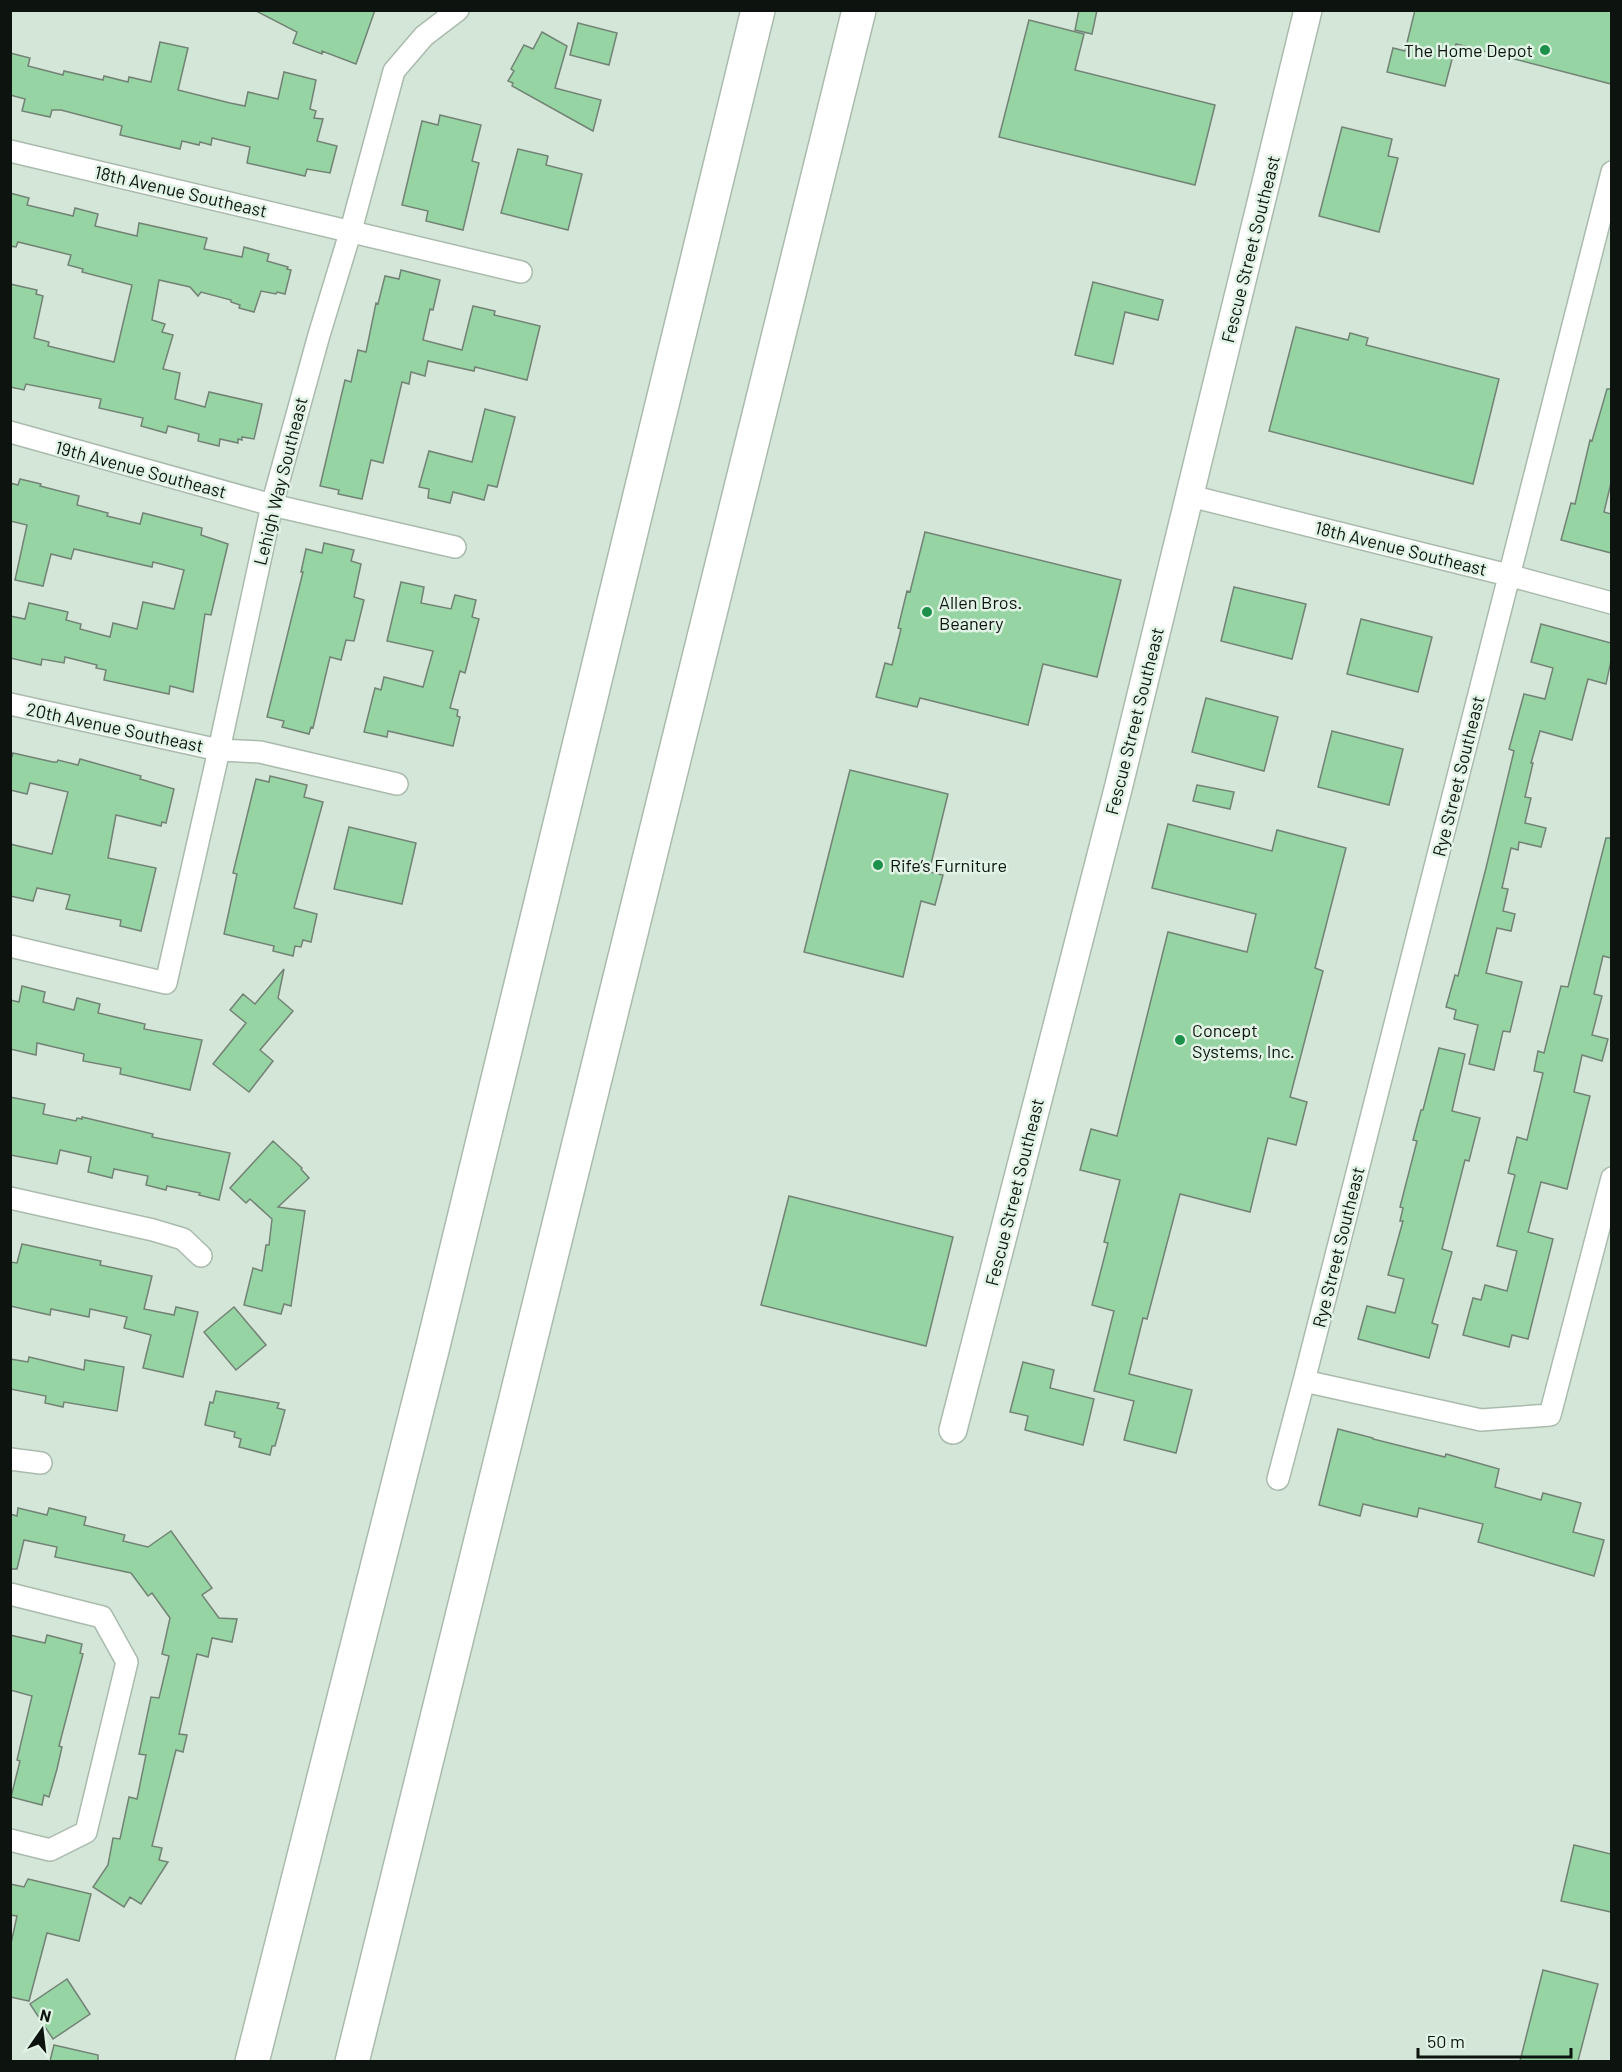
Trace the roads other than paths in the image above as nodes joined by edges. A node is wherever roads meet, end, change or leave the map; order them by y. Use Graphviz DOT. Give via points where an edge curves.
graph roads {
  1 [pos="458,10"];
  2 [pos="756,10"];
  3 [pos="859,10"];
  4 [pos="1308,10"];
  5 [pos="10,151"];
  6 [pos="1611,172"];
  7 [pos="351,231"];
  8 [pos="521,272"];
  9 [pos="10,432"];
  10 [pos="1190,496"];
  11 [pos="272,505"];
  12 [pos="455,547"];
  13 [pos="1508,575"];
  14 [pos="1611,603"];
  15 [pos="10,704"];
  16 [pos="219,750"];
  17 [pos="397,784"];
  18 [pos="10,946"];
  19 [pos="1611,1178"];
  20 [pos="10,1198"];
  21 [pos="201,1256"];
  22 [pos="1304,1381"];
  23 [pos="953,1431"];
  24 [pos="10,1459"];
  25 [pos="40,1463"];
  26 [pos="1278,1479"];
  27 [pos="10,1594"];
  28 [pos="10,1840"];
  29 [pos="252,2061"];
  30 [pos="352,2061"];
  1 -- 7 [label="street, Lehigh Way Southeast" via="424,36 394,71"];
  2 -- 29 [label="highway" via="435,1334"];
  3 -- 30 [label="highway"];
  4 -- 10 [label="street, Fescue Street Southeast"];
  5 -- 7 [label="street, 18th Avenue Southeast"];
  6 -- 13 [label="street, Rye Street Southeast"];
  7 -- 8 [label="street, 18th Avenue Southeast"];
  7 -- 11 [label="street, Lehigh Way Southeast"];
  9 -- 11 [label="street, 19th Avenue Southeast"];
  10 -- 13 [label="street, 18th Avenue Southeast"];
  10 -- 23 [label="street, Fescue Street Southeast"];
  11 -- 12 [label="street, 19th Avenue Southeast"];
  11 -- 16 [label="street, Lehigh Way Southeast"];
  13 -- 14 [label="street, 18th Avenue Southeast"];
  13 -- 22 [label="street, Rye Street Southeast"];
  15 -- 16 [label="street, 20th Avenue Southeast"];
  16 -- 17 [label="street, 20th Avenue Southeast" via="260,752"];
  16 -- 18 [label="street, Lehigh Way Southeast" via="166,983"];
  19 -- 22 [label="street" via="1550,1414 1481,1420"];
  20 -- 21 [label="street" via="183,1239"];
  22 -- 26 [label="street, Rye Street Southeast"];
  24 -- 25 [label="street"];
  27 -- 28 [label="street" via="102,1617 127,1662 86,1832 50,1850"];
}
